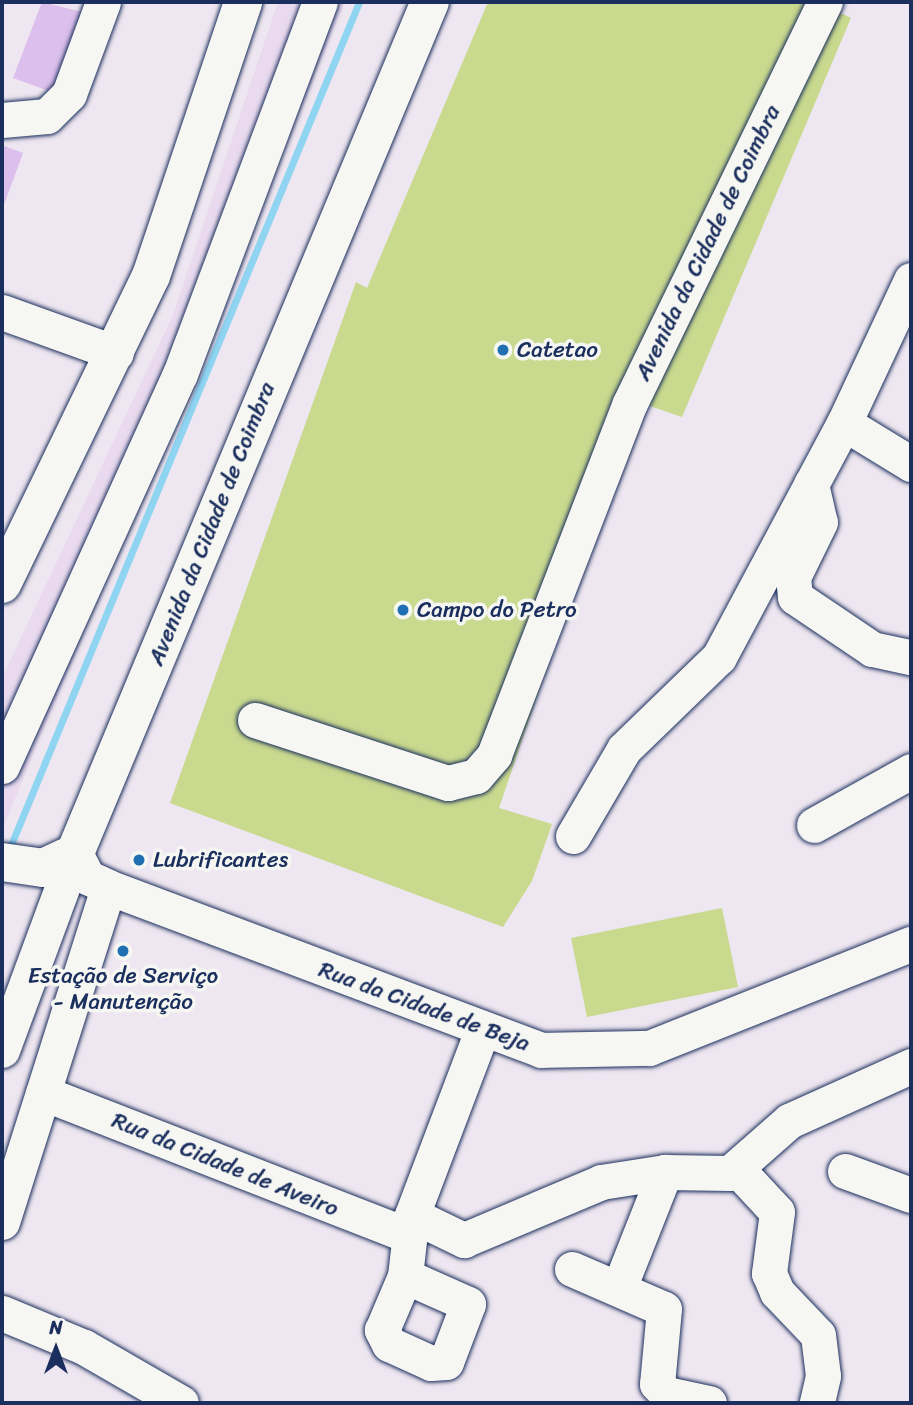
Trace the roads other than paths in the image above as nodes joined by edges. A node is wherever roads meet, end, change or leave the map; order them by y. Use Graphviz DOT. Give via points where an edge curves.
graph roads {
  1 [pos="243,2"];
  2 [pos="320,2"];
  3 [pos="825,2"];
  4 [pos="93,5"];
  5 [pos="429,10"];
  6 [pos="2,120"];
  7 [pos="911,280"];
  8 [pos="2,312"];
  9 [pos="116,353"];
  10 [pos="844,423"];
  11 [pos="911,464"];
  12 [pos="811,484"];
  13 [pos="2,584"];
  14 [pos="911,657"];
  15 [pos="255,720"];
  16 [pos="2,766"];
  17 [pos="911,771"];
  18 [pos="814,825"];
  19 [pos="573,836"];
  20 [pos="75,853"];
  21 [pos="8,864"];
  22 [pos="108,887"];
  23 [pos="911,944"];
  24 [pos="482,1031"];
  25 [pos="2,1050"];
  26 [pos="911,1066"];
  27 [pos="43,1093"];
  28 [pos="738,1170"];
  29 [pos="845,1171"];
  30 [pos="666,1172"];
  31 [pos="911,1195"];
  32 [pos="2,1222"];
  33 [pos="410,1225"];
  34 [pos="572,1269"];
  35 [pos="405,1276"];
  36 [pos="619,1288"];
  37 [pos="2,1313"];
  38 [pos="181,1403"];
  39 [pos="709,1403"];
  40 [pos="817,1403"];
  1 -- 9 [label="main road" via="179,201"];
  2 -- 16 [label="street" via="180,374"];
  3 -- 15 [label="street, Avenida da Cidade de Coimbra" via="630,403 494,755 476,776 448,783"];
  4 -- 6 [label="street" via="69,94 47,116"];
  5 -- 20 [label="main road, Avenida da Cidade de Coimbra"];
  7 -- 10 [label="street"];
  8 -- 9 [label="street"];
  9 -- 13 [label="main road"];
  10 -- 11 [label="street"];
  10 -- 12 [label="street"];
  12 -- 14 [label="street" via="820,522 793,577 795,597 872,649"];
  12 -- 19 [label="street" via="719,657 624,749"];
  17 -- 18 [label="street"];
  20 -- 21 [label="main road" via="43,868"];
  20 -- 22 [label="street, Rua da Cidade de Beja" via="87,877"];
  20 -- 25 [label="street, Avenida da Cidade de Coimbra"];
  22 -- 24 [label="street, Rua da Cidade de Beja"];
  22 -- 27 [label="street"];
  23 -- 24 [label="street, Rua da Cidade de Beja" via="649,1048 541,1050"];
  24 -- 33 [label="street"];
  26 -- 28 [label="street" via="789,1121"];
  27 -- 32 [label="street"];
  27 -- 33 [label="street, Rua da Cidade de Aveiro"];
  28 -- 30 [label="street, Rua da Cidade de Aveiro"];
  28 -- 40 [label="street" via="777,1212 769,1273 776,1292 818,1335 823,1376"];
  29 -- 31 [label="street"];
  30 -- 33 [label="street, Rua da Cidade de Aveiro" via="589,1186 478,1238 454,1238"];
  30 -- 36 [label="street"];
  33 -- 35 [label="street"];
  34 -- 36 [label="street"];
  36 -- 39 [label="street" via="664,1309 657,1384 667,1394"];
  37 -- 38 [label="street" via="84,1347"];
}
